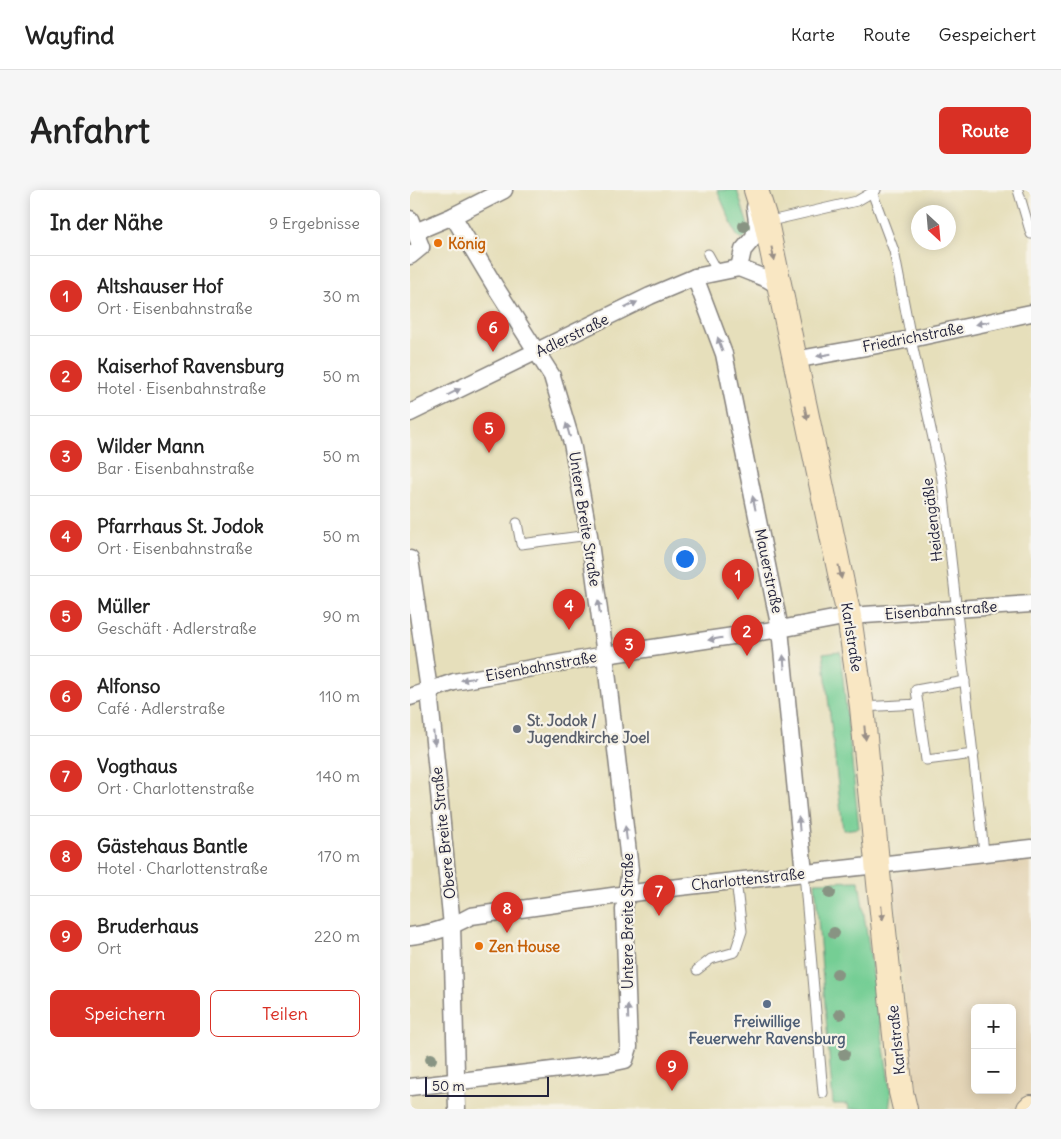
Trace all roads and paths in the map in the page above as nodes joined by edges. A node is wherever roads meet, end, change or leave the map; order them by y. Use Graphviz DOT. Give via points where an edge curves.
graph roads {
  1 [pos="504,190"];
  2 [pos="754,190"];
  3 [pos="1018,190"];
  4 [pos="874,191"];
  5 [pos="453,216"];
  6 [pos="766,222"];
  7 [pos="413,225"];
  8 [pos="1031,234"];
  9 [pos="708,254"];
  10 [pos="410,256"];
  11 [pos="739,268"];
  12 [pos="718,272"];
  13 [pos="695,277"];
  14 [pos="780,288"];
  15 [pos="1031,313"];
  16 [pos="911,339"];
  17 [pos="538,352"];
  18 [pos="794,360"];
  19 [pos="410,413"];
  20 [pos="518,523"];
  21 [pos="589,534"];
  22 [pos="410,559"];
  23 [pos="1031,604"];
  24 [pos="956,609"];
  25 [pos="849,616"];
  26 [pos="780,629"];
  27 [pos="606,655"];
  28 [pos="965,681"];
  29 [pos="429,690"];
  30 [pos="410,696"];
  31 [pos="918,704"];
  32 [pos="862,707"];
  33 [pos="974,754"];
  34 [pos="1031,848"];
  35 [pos="984,852"];
  36 [pos="877,864"];
  37 [pos="804,873"];
  38 [pos="736,880"];
  39 [pos="626,894"];
  40 [pos="452,926"];
  41 [pos="410,936"];
  42 [pos="697,970"];
  43 [pos="457,1081"];
  44 [pos="410,1087"];
  45 [pos="823,1093"];
  46 [pos="902,1103"];
  47 [pos="457,1109"];
  1 -- 5 [label="street"];
  2 -- 6 [label="main road, Karlstraße"];
  2 -- 11 [label="street" via="757,221 754,237 743,250"];
  3 -- 8 [label="lane"];
  4 -- 6 [label="lane" via="857,200"];
  4 -- 16 [label="lane, Heidengäßle" via="894,250"];
  5 -- 7 [label="street"];
  5 -- 17 [label="street, Untere Breite Straße"];
  6 -- 14 [label="main road, Karlstraße, one-way"];
  7 -- 10 [label="street" via="421,247"];
  9 -- 12 [label="lane"];
  11 -- 12 [label="street, Adlerstraße"];
  11 -- 14 [label="street"];
  12 -- 13 [label="street, Adlerstraße"];
  17 -- 13 [label="street, Adlerstraße, one-way"];
  26 -- 13 [label="street, Mauerstraße, one-way" via="724,354"];
  14 -- 18 [label="main road, Karlstraße"];
  15 -- 16 [label="street, Friedrichstraße, one-way"];
  16 -- 18 [label="street, Friedrichstraße, one-way"];
  16 -- 24 [label="lane, Heidengäßle" via="942,479"];
  19 -- 17 [label="street, Adlerstraße, one-way"];
  21 -- 17 [label="street, Untere Breite Straße, one-way" via="572,443 552,376"];
  18 -- 25 [label="main road, Karlstraße, one-way"];
  20 -- 21 [label="lane" via="521,544"];
  27 -- 21 [label="street, Untere Breite Straße, one-way"];
  22 -- 29 [label="street, Obere Breite Straße"];
  23 -- 24 [label="street, Eisenbahnstraße"];
  24 -- 25 [label="street, Eisenbahnstraße"];
  24 -- 28 [label="lane, Heidengäßle"];
  25 -- 26 [label="street, Eisenbahnstraße"];
  25 -- 32 [label="main road, Karlstraße"];
  26 -- 27 [label="street, Eisenbahnstraße, one-way"];
  37 -- 26 [label="street, Mauerstraße, one-way"];
  27 -- 29 [label="street, Eisenbahnstraße, one-way" via="454,682"];
  39 -- 27 [label="street, Untere Breite Straße, one-way" via="630,870"];
  28 -- 31 [label="lane" via="916,690"];
  28 -- 33 [label="lane, Heidengäßle"];
  29 -- 30 [label="street, Eisenbahnstraße"];
  29 -- 40 [label="street, Obere Breite Straße, one-way"];
  31 -- 32 [label="lane"];
  31 -- 33 [label="lane" via="926,760"];
  32 -- 36 [label="main road, Karlstraße, one-way"];
  33 -- 35 [label="lane, Heidengäßle"];
  34 -- 35 [label="street, Charlottenstraße"];
  35 -- 36 [label="street, Charlottenstraße"];
  36 -- 37 [label="street, Charlottenstraße"];
  36 -- 46 [label="main road, Karlstraße, one-way"];
  37 -- 38 [label="street, Charlottenstraße"];
  37 -- 45 [label="lane"];
  38 -- 39 [label="street, Charlottenstraße"];
  38 -- 42 [label="lane" via="742,931 735,952 711,960"];
  39 -- 40 [label="street, Charlottenstraße" via="471,916"];
  43 -- 39 [label="street, Untere Breite Straße, one-way" via="625,1060 629,1047"];
  40 -- 41 [label="street, Charlottenstraße" via="434,933"];
  40 -- 43 [label="street, Obere Breite Straße"];
  43 -- 44 [label="street"];
  43 -- 47 [label="street, Obere Breite Straße"];
}
